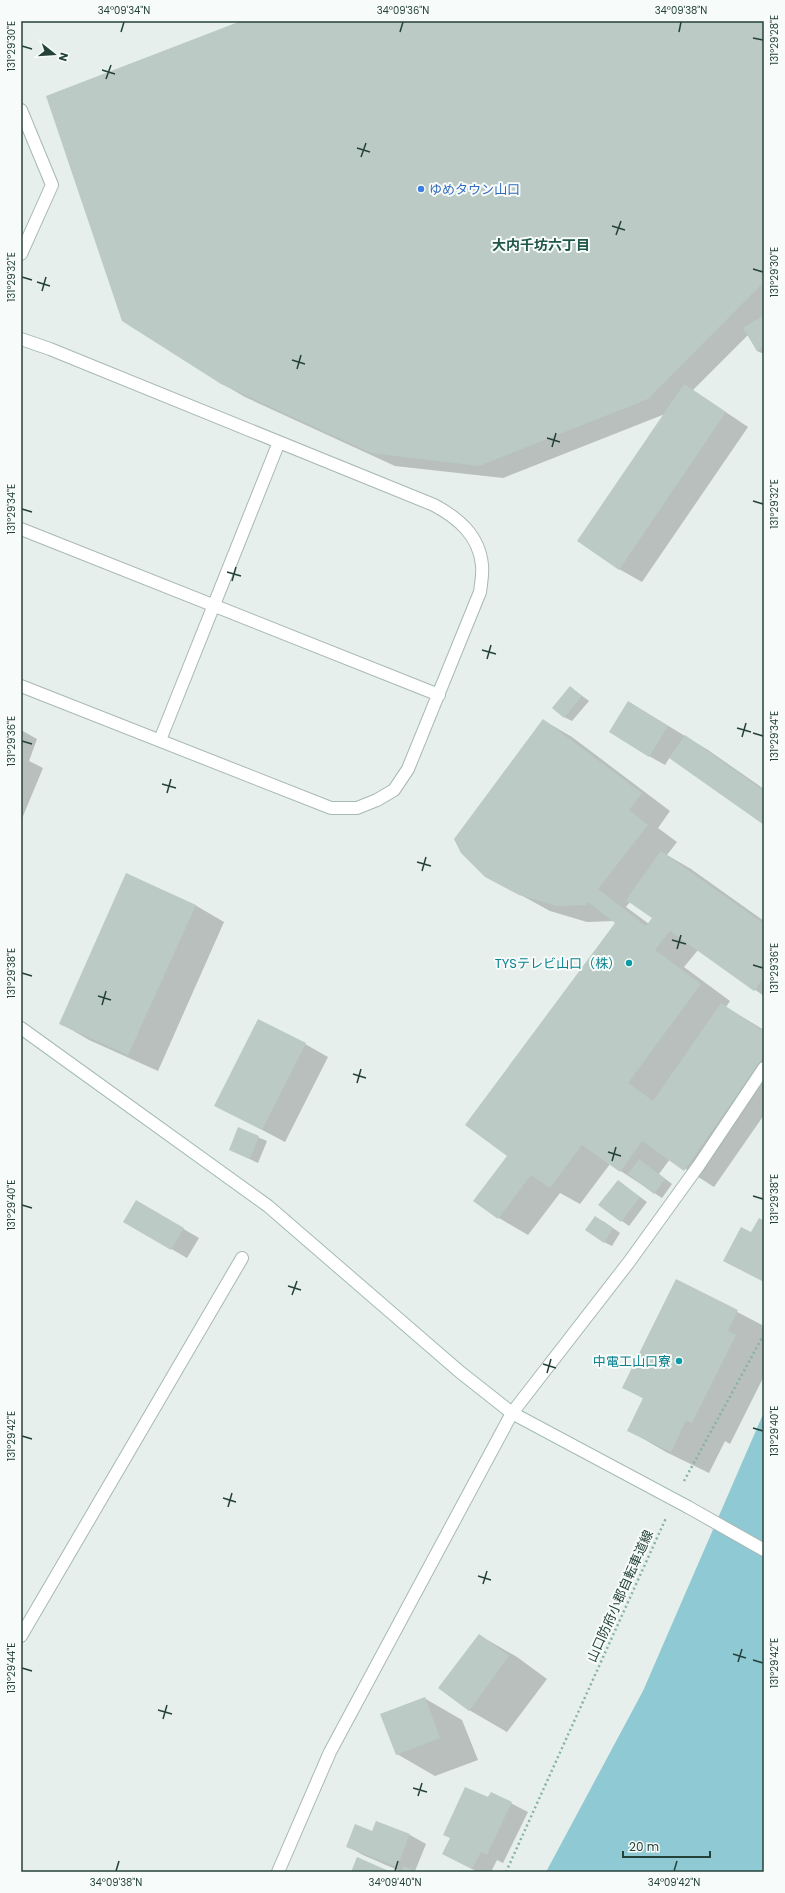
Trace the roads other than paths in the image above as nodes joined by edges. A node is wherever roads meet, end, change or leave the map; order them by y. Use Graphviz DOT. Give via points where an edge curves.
graph roads {
  1 [pos="21,110"];
  2 [pos="21,254"];
  3 [pos="21,339"];
  4 [pos="279,442"];
  5 [pos="21,529"];
  6 [pos="214,606"];
  7 [pos="21,686"];
  8 [pos="439,695"];
  9 [pos="160,740"];
  10 [pos="21,1028"];
  11 [pos="764,1068"];
  12 [pos="242,1258"];
  13 [pos="512,1413"];
  14 [pos="764,1550"];
  15 [pos="25,1619"];
  16 [pos="21,1636"];
  17 [pos="278,1872"];
  1 -- 2 [label="street" via="52,185"];
  3 -- 4 [label="street"];
  4 -- 6 [label="street"];
  4 -- 8 [label="street" via="434,505 454,516 466,527 476,543 482,564 480,592"];
  5 -- 6 [label="street"];
  6 -- 8 [label="street"];
  6 -- 9 [label="street"];
  7 -- 9 [label="street"];
  8 -- 9 [label="street" via="408,769 394,790 357,808 331,808"];
  10 -- 13 [label="street" via="268,1206 460,1372"];
  11 -- 13 [label="street" via="634,1255"];
  12 -- 15 [label="street"];
  13 -- 14 [label="street"];
  13 -- 17 [label="street" via="330,1752"];
  15 -- 16 [label="street"];
}
